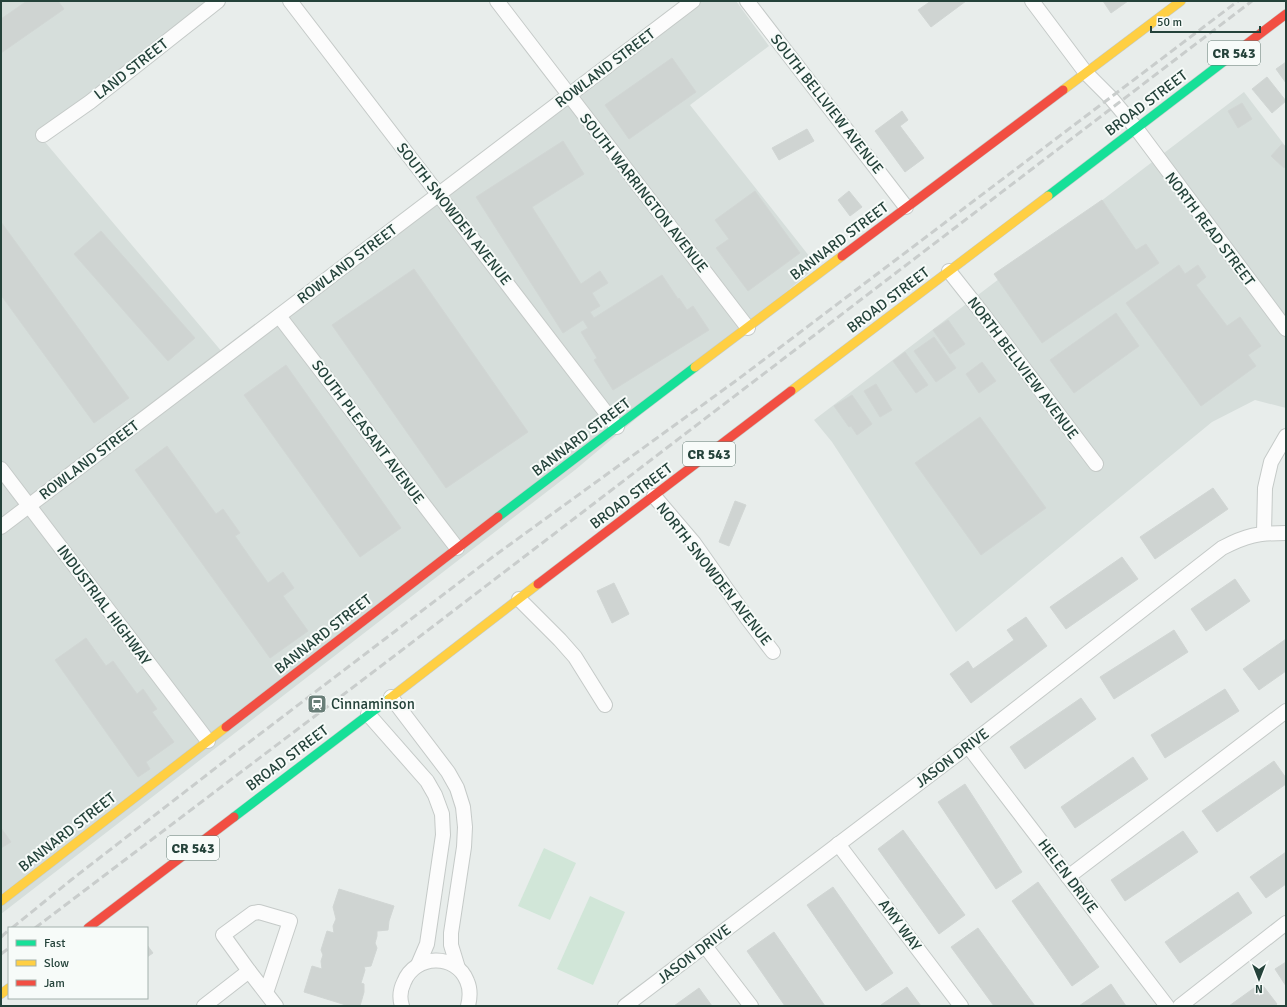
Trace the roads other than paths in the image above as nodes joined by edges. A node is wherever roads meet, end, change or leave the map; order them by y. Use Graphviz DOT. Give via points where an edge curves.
graph roads {
  1 [pos="218,1"];
  2 [pos="290,1"];
  3 [pos="497,1"];
  4 [pos="692,1"];
  5 [pos="747,1"];
  6 [pos="1032,1"];
  7 [pos="1181,1"];
  8 [pos="1286,14"];
  9 [pos="1086,72"];
  10 [pos="569,95"];
  11 [pos="1136,128"];
  12 [pos="43,135"];
  13 [pos="438,194"];
  14 [pos="906,207"];
  15 [pos="949,271"];
  16 [pos="279,316"];
  17 [pos="748,328"];
  18 [pos="1286,329"];
  19 [pos="617,427"];
  20 [pos="1286,436"];
  21 [pos="1096,464"];
  22 [pos="1,469"];
  23 [pos="654,496"];
  24 [pos="29,506"];
  25 [pos="1,527"];
  26 [pos="1264,533"];
  27 [pos="1286,533"];
  28 [pos="457,548"];
  29 [pos="519,599"];
  30 [pos="773,652"];
  31 [pos="391,697"];
  32 [pos="605,705"];
  33 [pos="1286,711"];
  34 [pos="368,714"];
  35 [pos="208,741"];
  36 [pos="968,746"];
  37 [pos="458,793"];
  38 [pos="436,799"];
  39 [pos="838,844"];
  40 [pos="1068,877"];
  41 [pos="1,901"];
  42 [pos="1286,923"];
  43 [pos="89,927"];
  44 [pos="705,946"];
  45 [pos="418,965"];
  46 [pos="458,968"];
  47 [pos="249,971"];
  48 [pos="266,993"];
  49 [pos="400,1004"];
  50 [pos="204,1006"];
  51 [pos="276,1006"];
  52 [pos="468,1006"];
  53 [pos="625,1006"];
  54 [pos="751,1006"];
  55 [pos="961,1006"];
  56 [pos="1167,1006"];
  57 [pos="1180,1006"];
  1 -- 12 [label="street, LAND STREET" via="90,102"];
  2 -- 13 [label="street, SOUTH SNOWDEN AVENUE"];
  3 -- 10 [label="street, SOUTH WARRINGTON AVENUE"];
  4 -- 10 [label="street, ROWLAND STREET"];
  5 -- 14 [label="street, SOUTH BELLVIEW AVENUE"];
  6 -- 9 [label="street, NORTH READ STREET"];
  7 -- 9 [label="main road, BANNARD STREET"];
  8 -- 11 [label="main road, BROAD STREET / CR 543"];
  9 -- 11 [label="street, NORTH READ STREET"];
  9 -- 14 [label="main road, BANNARD STREET"];
  10 -- 13 [label="street, ROWLAND STREET"];
  10 -- 17 [label="street, SOUTH WARRINGTON AVENUE"];
  11 -- 15 [label="main road, BROAD STREET / CR 543"];
  11 -- 18 [label="street, NORTH READ STREET"];
  13 -- 16 [label="street, ROWLAND STREET"];
  13 -- 19 [label="street, SOUTH SNOWDEN AVENUE"];
  14 -- 17 [label="main road, BANNARD STREET"];
  15 -- 21 [label="street, NORTH BELLVIEW AVENUE"];
  15 -- 23 [label="main road, BROAD STREET / CR 543"];
  16 -- 24 [label="street, ROWLAND STREET"];
  16 -- 28 [label="street, SOUTH PLEASANT AVENUE"];
  17 -- 19 [label="main road, BANNARD STREET"];
  19 -- 28 [label="main road, BANNARD STREET"];
  20 -- 26 [label="street" via="1271,462 1265,488"];
  22 -- 24 [label="street, INDUSTRIAL HIGHWAY"];
  23 -- 29 [label="main road, BROAD STREET / CR 543"];
  23 -- 30 [label="street, NORTH SNOWDEN AVENUE" via="694,543"];
  24 -- 25 [label="street, ROWLAND STREET"];
  24 -- 35 [label="street, INDUSTRIAL HIGHWAY"];
  26 -- 27 [label="street, JASON DRIVE"];
  26 -- 36 [label="street, JASON DRIVE" via="1242,538 1222,548"];
  28 -- 35 [label="main road, BANNARD STREET"];
  29 -- 31 [label="main road, BROAD STREET / CR 543"];
  29 -- 32 [label="street" via="575,657"];
  31 -- 34 [label="main road, BROAD STREET / CR 543"];
  31 -- 37 [label="street" via="448,772"];
  33 -- 40 [label="street"];
  34 -- 38 [label="street" via="427,781"];
  34 -- 43 [label="main road, BROAD STREET / CR 543"];
  35 -- 41 [label="main road, BANNARD STREET"];
  36 -- 39 [label="street, JASON DRIVE"];
  36 -- 40 [label="street, HELEN DRIVE"];
  37 -- 38 [label="street"];
  37 -- 46 [label="street" via="463,807 465,827 451,945"];
  38 -- 45 [label="street" via="442,814 443,835 427,944"];
  39 -- 44 [label="street, JASON DRIVE"];
  39 -- 55 [label="street, AMY WAY"];
  40 -- 56 [label="street, HELEN DRIVE"];
  42 -- 57 [label="street"];
  44 -- 53 [label="street, JASON DRIVE"];
  44 -- 54 [label="street"];
  45 -- 46 [label="street" via="435,960"];
  45 -- 49 [label="street" via="407,975 400,990"];
  46 -- 52 [label="street" via="467,981 470,995"];
  47 -- 48 [label="street"];
  47 -- 48 [label="street" via="223,935 253,913 259,912 290,921"];
  47 -- 50 [label="street"];
  48 -- 51 [label="street"];
}
